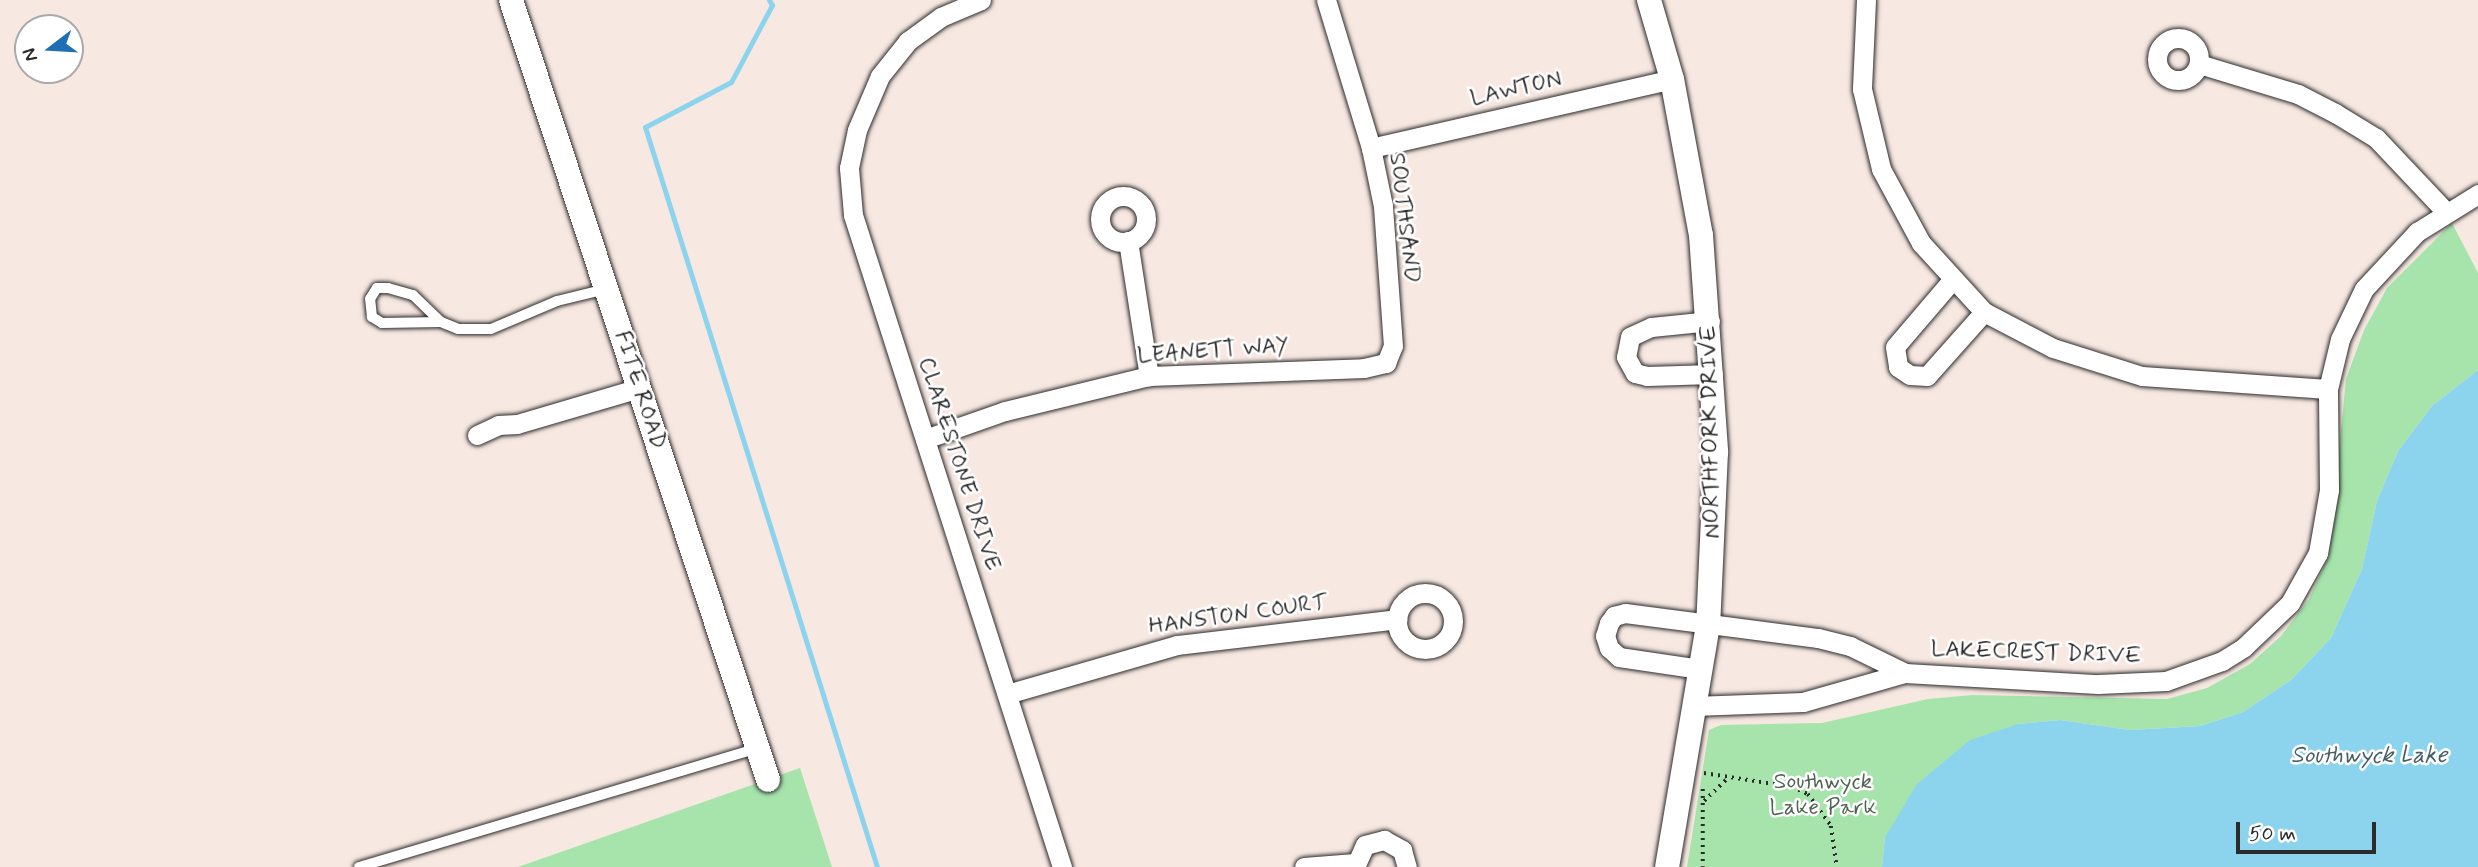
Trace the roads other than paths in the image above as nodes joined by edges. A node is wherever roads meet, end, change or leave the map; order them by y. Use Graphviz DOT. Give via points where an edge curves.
graph roads {
  1 [pos="511,0"];
  2 [pos="981,0"];
  3 [pos="1326,0"];
  4 [pos="1649,0"];
  5 [pos="1866,0"];
  6 [pos="2199,64"];
  7 [pos="1672,79"];
  8 [pos="1371,148"];
  9 [pos="2478,194"];
  10 [pos="2445,211"];
  11 [pos="1128,242"];
  12 [pos="1953,278"];
  13 [pos="607,289"];
  14 [pos="1984,312"];
  15 [pos="1710,321"];
  16 [pos="441,322"];
  17 [pos="1386,363"];
  18 [pos="1713,374"];
  19 [pos="1149,376"];
  20 [pos="639,388"];
  21 [pos="2328,389"];
  22 [pos="477,435"];
  23 [pos="925,439"];
  24 [pos="1397,619"];
  25 [pos="1708,625"];
  26 [pos="1700,669"];
  27 [pos="1905,673"];
  28 [pos="1007,694"];
  29 [pos="1693,706"];
  30 [pos="758,748"];
  31 [pos="768,780"];
  32 [pos="1355,865"];
  33 [pos="359,867"];
  34 [pos="1062,867"];
  35 [pos="1304,867"];
  36 [pos="1407,867"];
  37 [pos="1667,867"];
  1 -- 13 [label="street, FITE ROAD"];
  2 -- 23 [label="street, CLARESTONE DRIVE" via="942,17 908,41 880,76 857,130 849,168 853,215"];
  3 -- 8 [label="street, SOUTHSAND"];
  4 -- 7 [label="street, NORTHFORK DRIVE"];
  5 -- 12 [label="street" via="1862,89 1881,169 1906,223"];
  6 -- 10 [label="street" via="2298,94 2335,113 2376,138"];
  7 -- 8 [label="street, LAWTON"];
  7 -- 15 [label="street, NORTHFORK DRIVE" via="1701,235"];
  8 -- 17 [label="street, SOUTHSAND" via="1383,206 1394,346"];
  9 -- 10 [label="street, LAKECREST DRIVE"];
  10 -- 21 [label="street, LAKECREST DRIVE" via="2417,232 2364,289 2340,339"];
  11 -- 19 [label="street"];
  12 -- 14 [label="street"];
  12 -- 14 [label="street" via="1895,347 1898,367 1910,375 1927,376"];
  13 -- 16 [label="lane" via="557,300 491,329 458,329"];
  13 -- 20 [label="street, FITE ROAD"];
  14 -- 21 [label="street" via="2053,348 2142,376"];
  15 -- 18 [label="street, NORTHFORK DRIVE"];
  15 -- 18 [label="street" via="1651,327 1630,337 1626,357 1635,373 1647,376"];
  16 -- 16 [label="lane" via="413,295 377,288 370,299 372,317 382,323"];
  17 -- 19 [label="street, LEANETT WAY" via="1364,368"];
  18 -- 25 [label="street, NORTHFORK DRIVE" via="1714,518"];
  19 -- 23 [label="street, LEANETT WAY" via="1005,411"];
  20 -- 22 [label="street" via="529,421 498,425"];
  20 -- 30 [label="street, FITE ROAD"];
  21 -- 27 [label="street, LAKECREST DRIVE" via="2329,490 2318,552 2290,603 2244,647 2195,673 2126,684"];
  23 -- 28 [label="street, CLARESTONE DRIVE"];
  24 -- 28 [label="street, HANSTON COURT" via="1177,645"];
  25 -- 26 [label="street, NORTHFORK DRIVE"];
  25 -- 26 [label="street, LAKECREST DRIVE" via="1625,613 1614,616 1605,636 1619,657"];
  25 -- 27 [label="street, LAKECREST DRIVE" via="1818,638 1850,646"];
  26 -- 29 [label="street, NORTHFORK DRIVE"];
  27 -- 29 [label="street, LAKECREST DRIVE" via="1803,702"];
  28 -- 34 [label="street, CLARESTONE DRIVE"];
  29 -- 37 [label="street, NORTHFORK DRIVE"];
  30 -- 31 [label="street, FITE ROAD"];
  30 -- 33 [label="lane"];
  32 -- 35 [label="street"];
  32 -- 36 [label="street" via="1365,845 1384,840 1402,850"];
}
